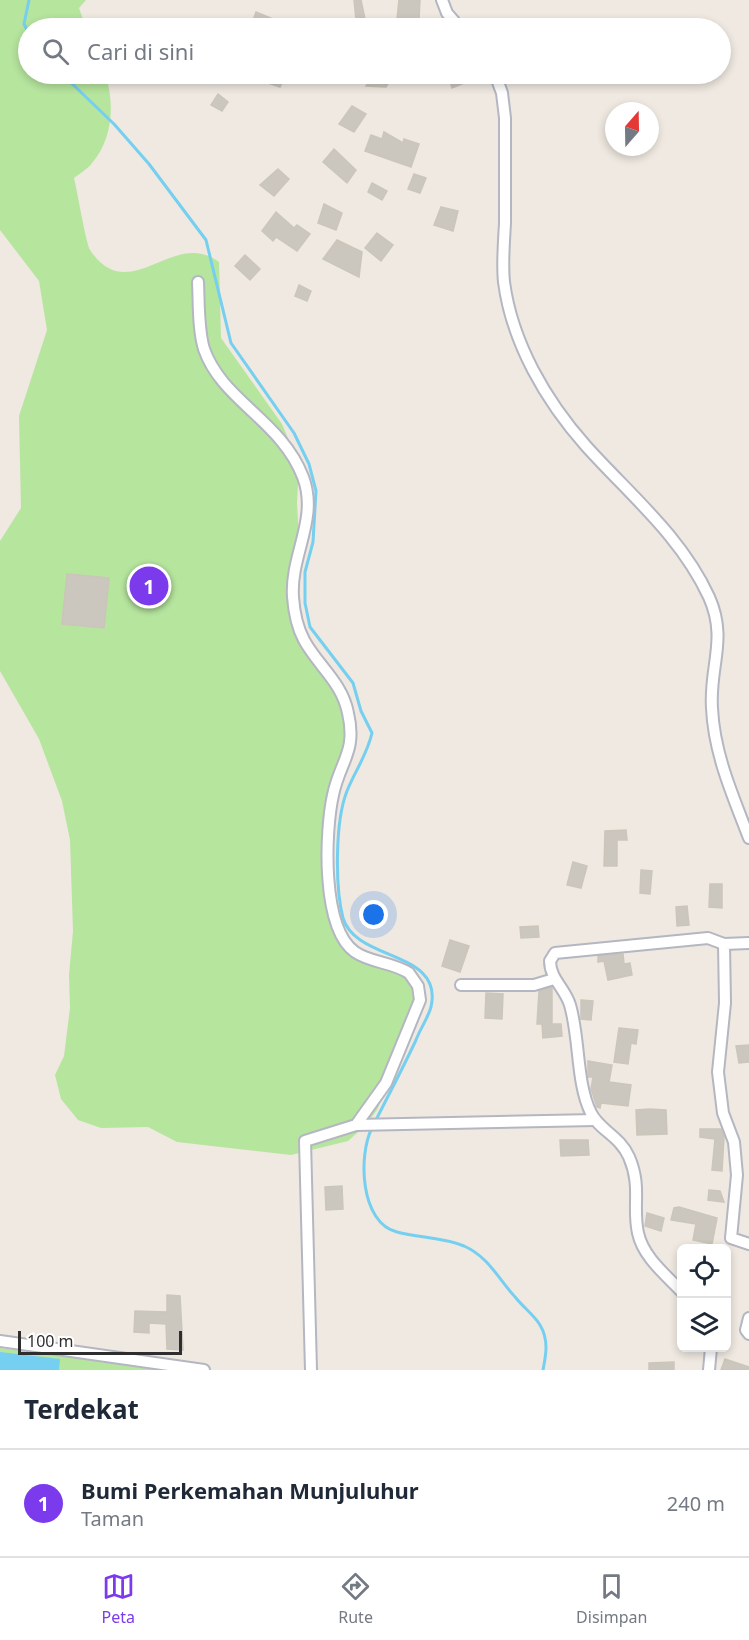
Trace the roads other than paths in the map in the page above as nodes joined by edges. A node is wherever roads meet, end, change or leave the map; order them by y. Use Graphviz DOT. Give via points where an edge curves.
graph roads {
  1 [pos="442,0"];
  2 [pos="451,18"];
  3 [pos="499,84"];
  4 [pos="198,282"];
  5 [pos="749,838"];
  6 [pos="724,944"];
  7 [pos="749,944"];
  8 [pos="554,979"];
  9 [pos="461,985"];
  10 [pos="595,1120"];
  11 [pos="360,1125"];
  12 [pos="737,1175"];
  13 [pos="749,1176"];
  14 [pos="749,1244"];
  15 [pos="677,1288"];
  16 [pos="749,1318"];
  17 [pos="749,1334"];
  18 [pos="0,1341"];
  19 [pos="711,1352"];
  20 [pos="204,1370"];
  21 [pos="311,1370"];
  22 [pos="709,1370"];
  1 -- 2 [label="street"];
  3 -- 5 [label="street" via="505,118 504,278 521,342 551,403 585,445 655,516 686,556 710,598 719,642 712,691 714,736"];
  4 -- 11 [label="street" via="203,347 213,368 226,386 282,440 296,460 307,489 308,517 294,573 296,613 304,640 344,698 351,726 351,744 329,816 326,862 335,917 342,936 354,951 401,968 414,979 420,993 392,1072"];
  6 -- 7 [label="street"];
  6 -- 8 [label="street" via="708,938 555,953 550,961"];
  6 -- 12 [label="street" via="725,1003 718,1072 723,1113 734,1142"];
  8 -- 9 [label="street" via="534,985"];
  8 -- 10 [label="street" via="571,1008 586,1101"];
  10 -- 11 [label="street"];
  10 -- 15 [label="street" via="613,1134 628,1154 639,1193 639,1235 655,1263"];
  11 -- 21 [label="street" via="305,1141"];
  12 -- 13 [label="street"];
  12 -- 14 [label="street" via="731,1238"];
  16 -- 17 [label="street"];
  18 -- 20 [label="street"];
  19 -- 22 [label="street"];
}
